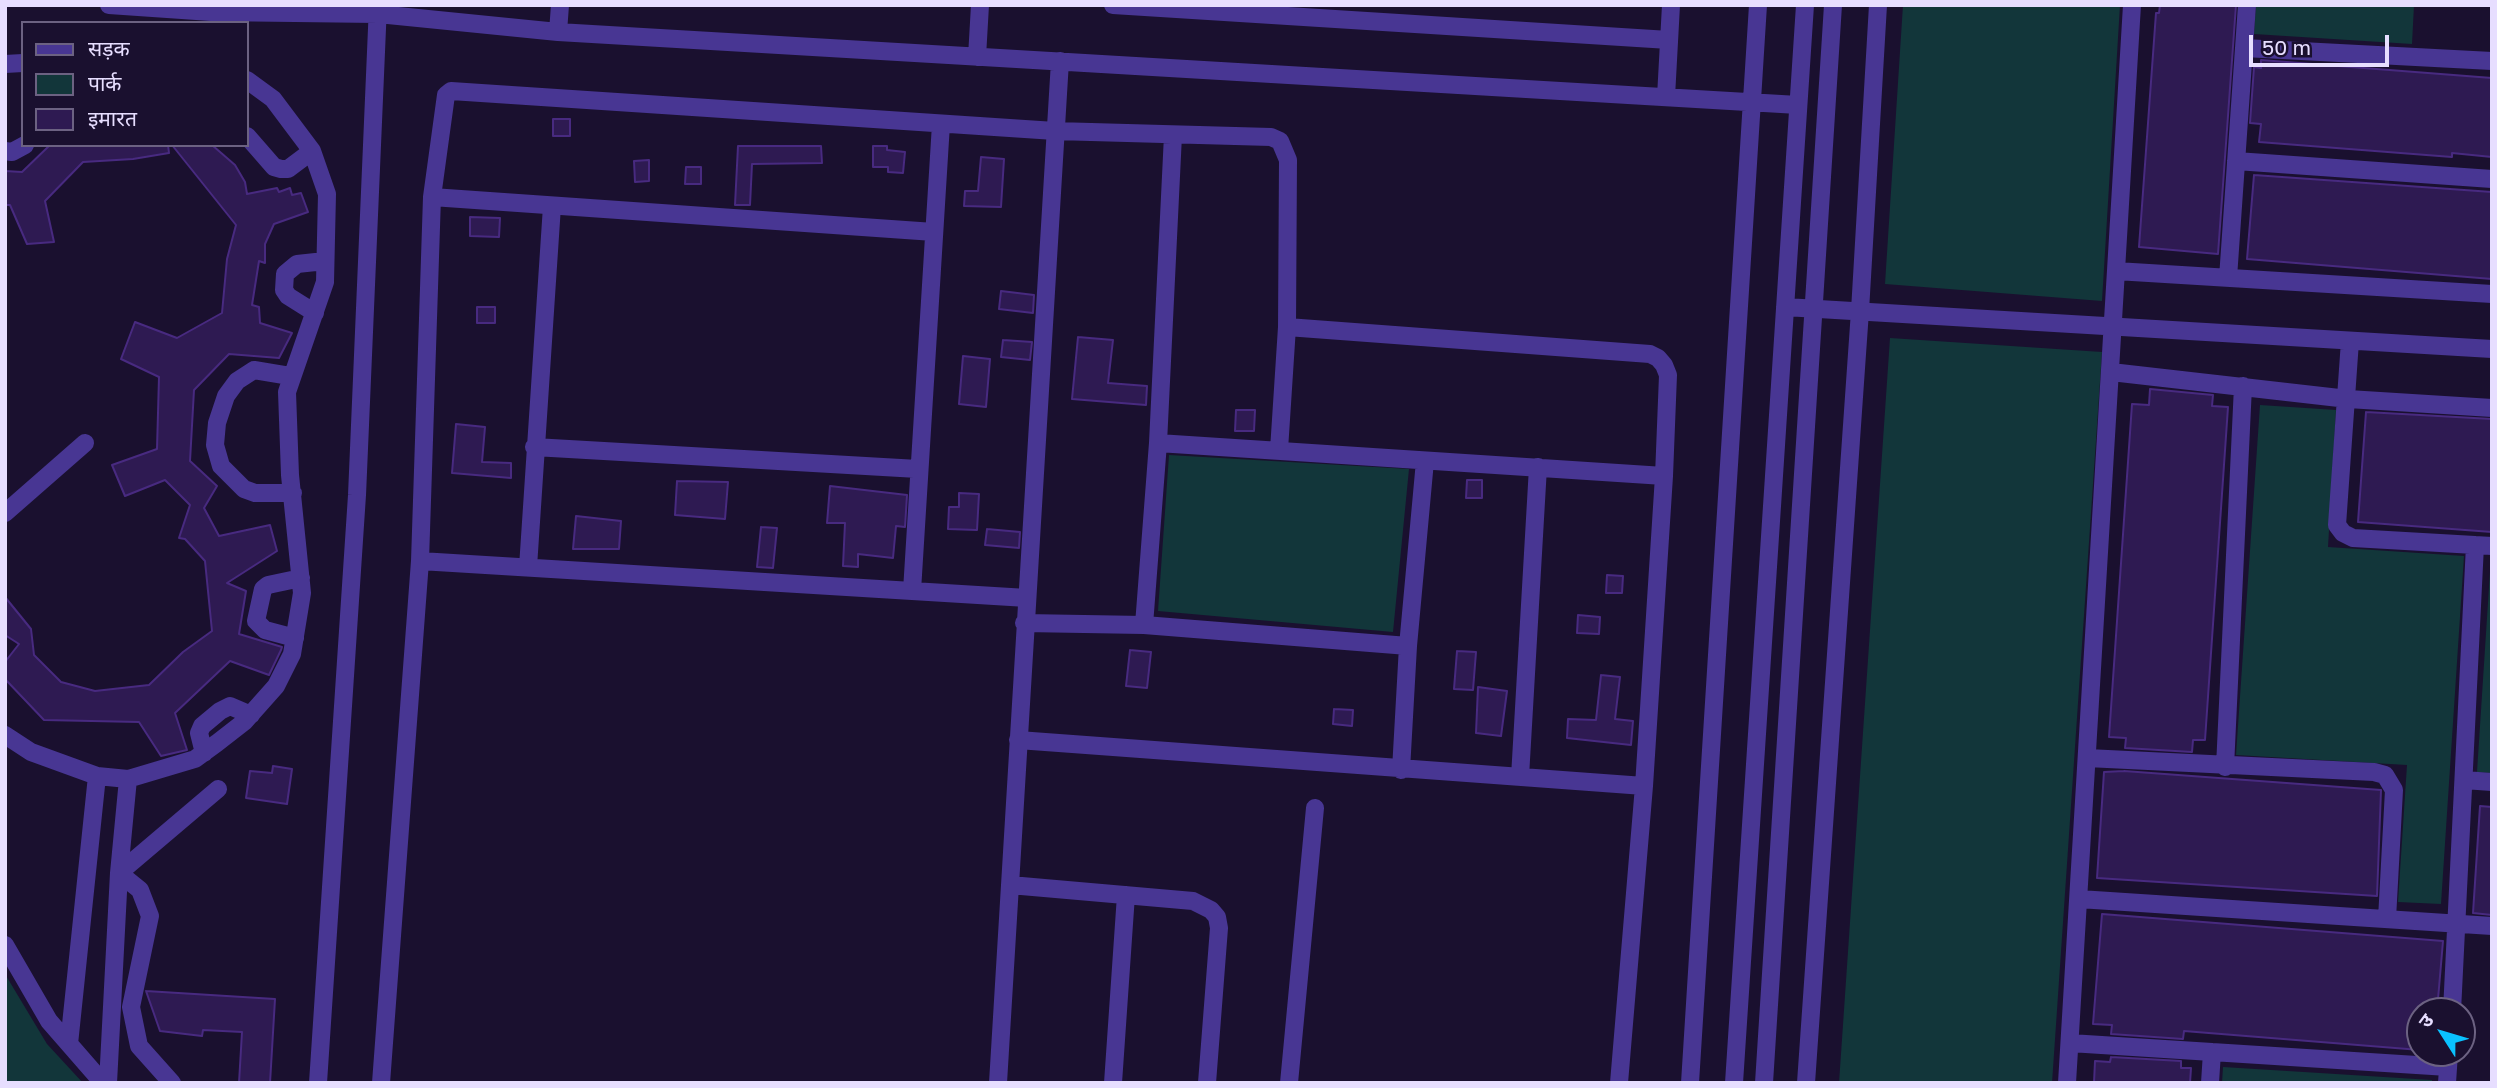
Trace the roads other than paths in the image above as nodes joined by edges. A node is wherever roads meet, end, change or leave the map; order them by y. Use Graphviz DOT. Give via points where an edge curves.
graph roads {
  1 [pos="109,5"];
  2 [pos="560,5"];
  3 [pos="980,5"];
  4 [pos="1113,5"];
  5 [pos="1671,5"];
  6 [pos="1758,5"];
  7 [pos="1805,5"];
  8 [pos="1833,5"];
  9 [pos="1878,5"];
  10 [pos="2132,5"];
  11 [pos="2247,5"];
  12 [pos="211,9"];
  13 [pos="1246,9"];
  14 [pos="378,10"];
  15 [pos="558,32"];
  16 [pos="1669,40"];
  17 [pos="2244,48"];
  18 [pos="977,57"];
  19 [pos="1060,61"];
  20 [pos="2492,61"];
  21 [pos="248,84"];
  22 [pos="1666,97"];
  23 [pos="1752,102"];
  24 [pos="1798,105"];
  25 [pos="941,124"];
  26 [pos="1055,131"];
  27 [pos="1173,135"];
  28 [pos="248,137"];
  29 [pos="21,147"];
  30 [pos="5,151"];
  31 [pos="312,151"];
  32 [pos="2236,161"];
  33 [pos="2492,179"];
  34 [pos="432,197"];
  35 [pos="552,206"];
  36 [pos="934,232"];
  37 [pos="325,261"];
  38 [pos="2116,271"];
  39 [pos="2228,278"];
  40 [pos="2492,295"];
  41 [pos="1785,307"];
  42 [pos="1814,309"];
  43 [pos="1860,312"];
  44 [pos="315,313"];
  45 [pos="1287,327"];
  46 [pos="2112,327"];
  47 [pos="2350,341"];
  48 [pos="2492,349"];
  49 [pos="2111,372"];
  50 [pos="290,376"];
  51 [pos="2243,386"];
  52 [pos="2348,399"];
  53 [pos="2492,408"];
  54 [pos="85,443"];
  55 [pos="1158,443"];
  56 [pos="534,447"];
  57 [pos="1279,450"];
  58 [pos="1425,461"];
  59 [pos="1538,467"];
  60 [pos="918,469"];
  61 [pos="1664,476"];
  62 [pos="293,492"];
  63 [pos="5,513"];
  64 [pos="2483,546"];
  65 [pos="420,561"];
  66 [pos="528,567"];
  67 [pos="301,578"];
  68 [pos="912,591"];
  69 [pos="1027,598"];
  70 [pos="1024,623"];
  71 [pos="1144,625"];
  72 [pos="295,638"];
  73 [pos="1408,646"];
  74 [pos="5,735"];
  75 [pos="1018,740"];
  76 [pos="2087,758"];
  77 [pos="2225,767"];
  78 [pos="1401,770"];
  79 [pos="97,776"];
  80 [pos="1520,777"];
  81 [pos="128,779"];
  82 [pos="2464,780"];
  83 [pos="2492,782"];
  84 [pos="1644,786"];
  85 [pos="218,789"];
  86 [pos="1315,808"];
  87 [pos="119,873"];
  88 [pos="1010,885"];
  89 [pos="1126,895"];
  90 [pos="2079,899"];
  91 [pos="2388,919"];
  92 [pos="2457,923"];
  93 [pos="2492,926"];
  94 [pos="5,945"];
  95 [pos="2453,997"];
  96 [pos="2070,1043"];
  97 [pos="69,1044"];
  98 [pos="2212,1052"];
  99 [pos="2448,1068"];
  100 [pos="106,1083"];
  101 [pos="172,1083"];
  102 [pos="318,1083"];
  103 [pos="381,1083"];
  104 [pos="998,1083"];
  105 [pos="1113,1083"];
  106 [pos="1207,1083"];
  107 [pos="1289,1083"];
  108 [pos="1619,1083"];
  109 [pos="1690,1083"];
  110 [pos="1734,1083"];
  111 [pos="1764,1083"];
  112 [pos="1806,1083"];
  113 [pos="2067,1083"];
  114 [pos="2210,1083"];
  1 -- 12 [label="street"];
  2 -- 15 [label="street"];
  3 -- 18 [label="street"];
  4 -- 13 [label="street"];
  5 -- 16 [label="street"];
  6 -- 23 [label="street"];
  7 -- 24 [label="street"];
  8 -- 42 [label="street"];
  9 -- 43 [label="street"];
  10 -- 38 [label="street"];
  11 -- 17 [label="street"];
  12 -- 14 [label="street"];
  13 -- 16 [label="street"];
  14 -- 15 [label="street"];
  14 -- 102 [label="street" via="357,495"];
  15 -- 18 [label="street"];
  16 -- 22 [label="street"];
  17 -- 20 [label="street"];
  17 -- 32 [label="street"];
  18 -- 19 [label="street"];
  19 -- 22 [label="street"];
  19 -- 26 [label="street"];
  21 -- 31 [label="street" via="273,99"];
  22 -- 23 [label="street"];
  23 -- 24 [label="street"];
  23 -- 109 [label="street"];
  24 -- 41 [label="street"];
  25 -- 26 [label="street"];
  25 -- 34 [label="street" via="451,91 443,105"];
  25 -- 36 [label="street"];
  26 -- 27 [label="street"];
  26 -- 69 [label="street"];
  27 -- 45 [label="street" via="1260,135 1280,141 1285,148"];
  27 -- 55 [label="street"];
  28 -- 31 [label="street" via="281,169 288,169"];
  29 -- 30 [label="street"];
  31 -- 37 [label="street" via="327,194"];
  32 -- 33 [label="street"];
  32 -- 39 [label="street"];
  34 -- 35 [label="street"];
  34 -- 65 [label="street"];
  35 -- 36 [label="street"];
  35 -- 56 [label="street"];
  36 -- 60 [label="street"];
  37 -- 44 [label="street" via="325,282"];
  37 -- 44 [label="street" via="296,264 285,274 288,296"];
  38 -- 39 [label="street"];
  38 -- 46 [label="street"];
  39 -- 40 [label="street"];
  41 -- 42 [label="street"];
  41 -- 110 [label="street"];
  42 -- 43 [label="street"];
  42 -- 111 [label="street"];
  43 -- 46 [label="street"];
  43 -- 112 [label="street"];
  44 -- 50 [label="street"];
  45 -- 57 [label="street"];
  45 -- 61 [label="street" via="1650,354 1668,375"];
  46 -- 47 [label="street"];
  46 -- 49 [label="street"];
  47 -- 48 [label="street"];
  47 -- 52 [label="street"];
  49 -- 51 [label="street"];
  49 -- 76 [label="street"];
  50 -- 62 [label="street"];
  50 -- 62 [label="street" via="254,370 237,381 226,396 215,445 221,466 244,489"];
  51 -- 52 [label="street"];
  51 -- 77 [label="street"];
  52 -- 53 [label="street"];
  52 -- 64 [label="street" via="2337,512 2343,533 2353,538"];
  54 -- 63 [label="street"];
  55 -- 57 [label="street"];
  55 -- 71 [label="street"];
  56 -- 60 [label="street"];
  56 -- 66 [label="street"];
  57 -- 58 [label="street"];
  58 -- 59 [label="street"];
  58 -- 73 [label="street"];
  59 -- 61 [label="street"];
  59 -- 80 [label="street"];
  60 -- 68 [label="street"];
  61 -- 84 [label="street"];
  62 -- 67 [label="street"];
  64 -- 82 [label="street"];
  65 -- 66 [label="street"];
  65 -- 103 [label="street"];
  66 -- 68 [label="street"];
  67 -- 72 [label="street"];
  67 -- 72 [label="street" via="263,589 256,621 265,630"];
  68 -- 69 [label="street"];
  69 -- 70 [label="street"];
  70 -- 71 [label="street"];
  70 -- 75 [label="street"];
  71 -- 73 [label="street"];
  72 -- 81 [label="street" via="276,686 251,715 230,706 220,711 199,733 204,753"];
  73 -- 78 [label="street"];
  74 -- 79 [label="street" via="31,752"];
  75 -- 78 [label="street"];
  75 -- 88 [label="street"];
  76 -- 77 [label="street"];
  76 -- 90 [label="street"];
  77 -- 91 [label="street" via="2374,772 2391,780"];
  78 -- 80 [label="street"];
  79 -- 81 [label="street"];
  79 -- 97 [label="street"];
  80 -- 84 [label="street"];
  81 -- 87 [label="street"];
  82 -- 83 [label="street"];
  82 -- 92 [label="street"];
  84 -- 108 [label="street"];
  85 -- 87 [label="street"];
  86 -- 107 [label="street"];
  87 -- 100 [label="street"];
  87 -- 101 [label="street" via="140,890 150,915 131,1007 139,1046"];
  88 -- 89 [label="street"];
  88 -- 104 [label="street"];
  89 -- 105 [label="street"];
  89 -- 106 [label="street" via="1193,901 1217,917"];
  90 -- 91 [label="street"];
  90 -- 96 [label="street"];
  91 -- 92 [label="street"];
  92 -- 93 [label="street"];
  92 -- 95 [label="street"];
  94 -- 97 [label="street" via="49,1021"];
  96 -- 98 [label="street"];
  96 -- 113 [label="street"];
  97 -- 100 [label="street"];
  98 -- 99 [label="street"];
  98 -- 114 [label="street"];
}
